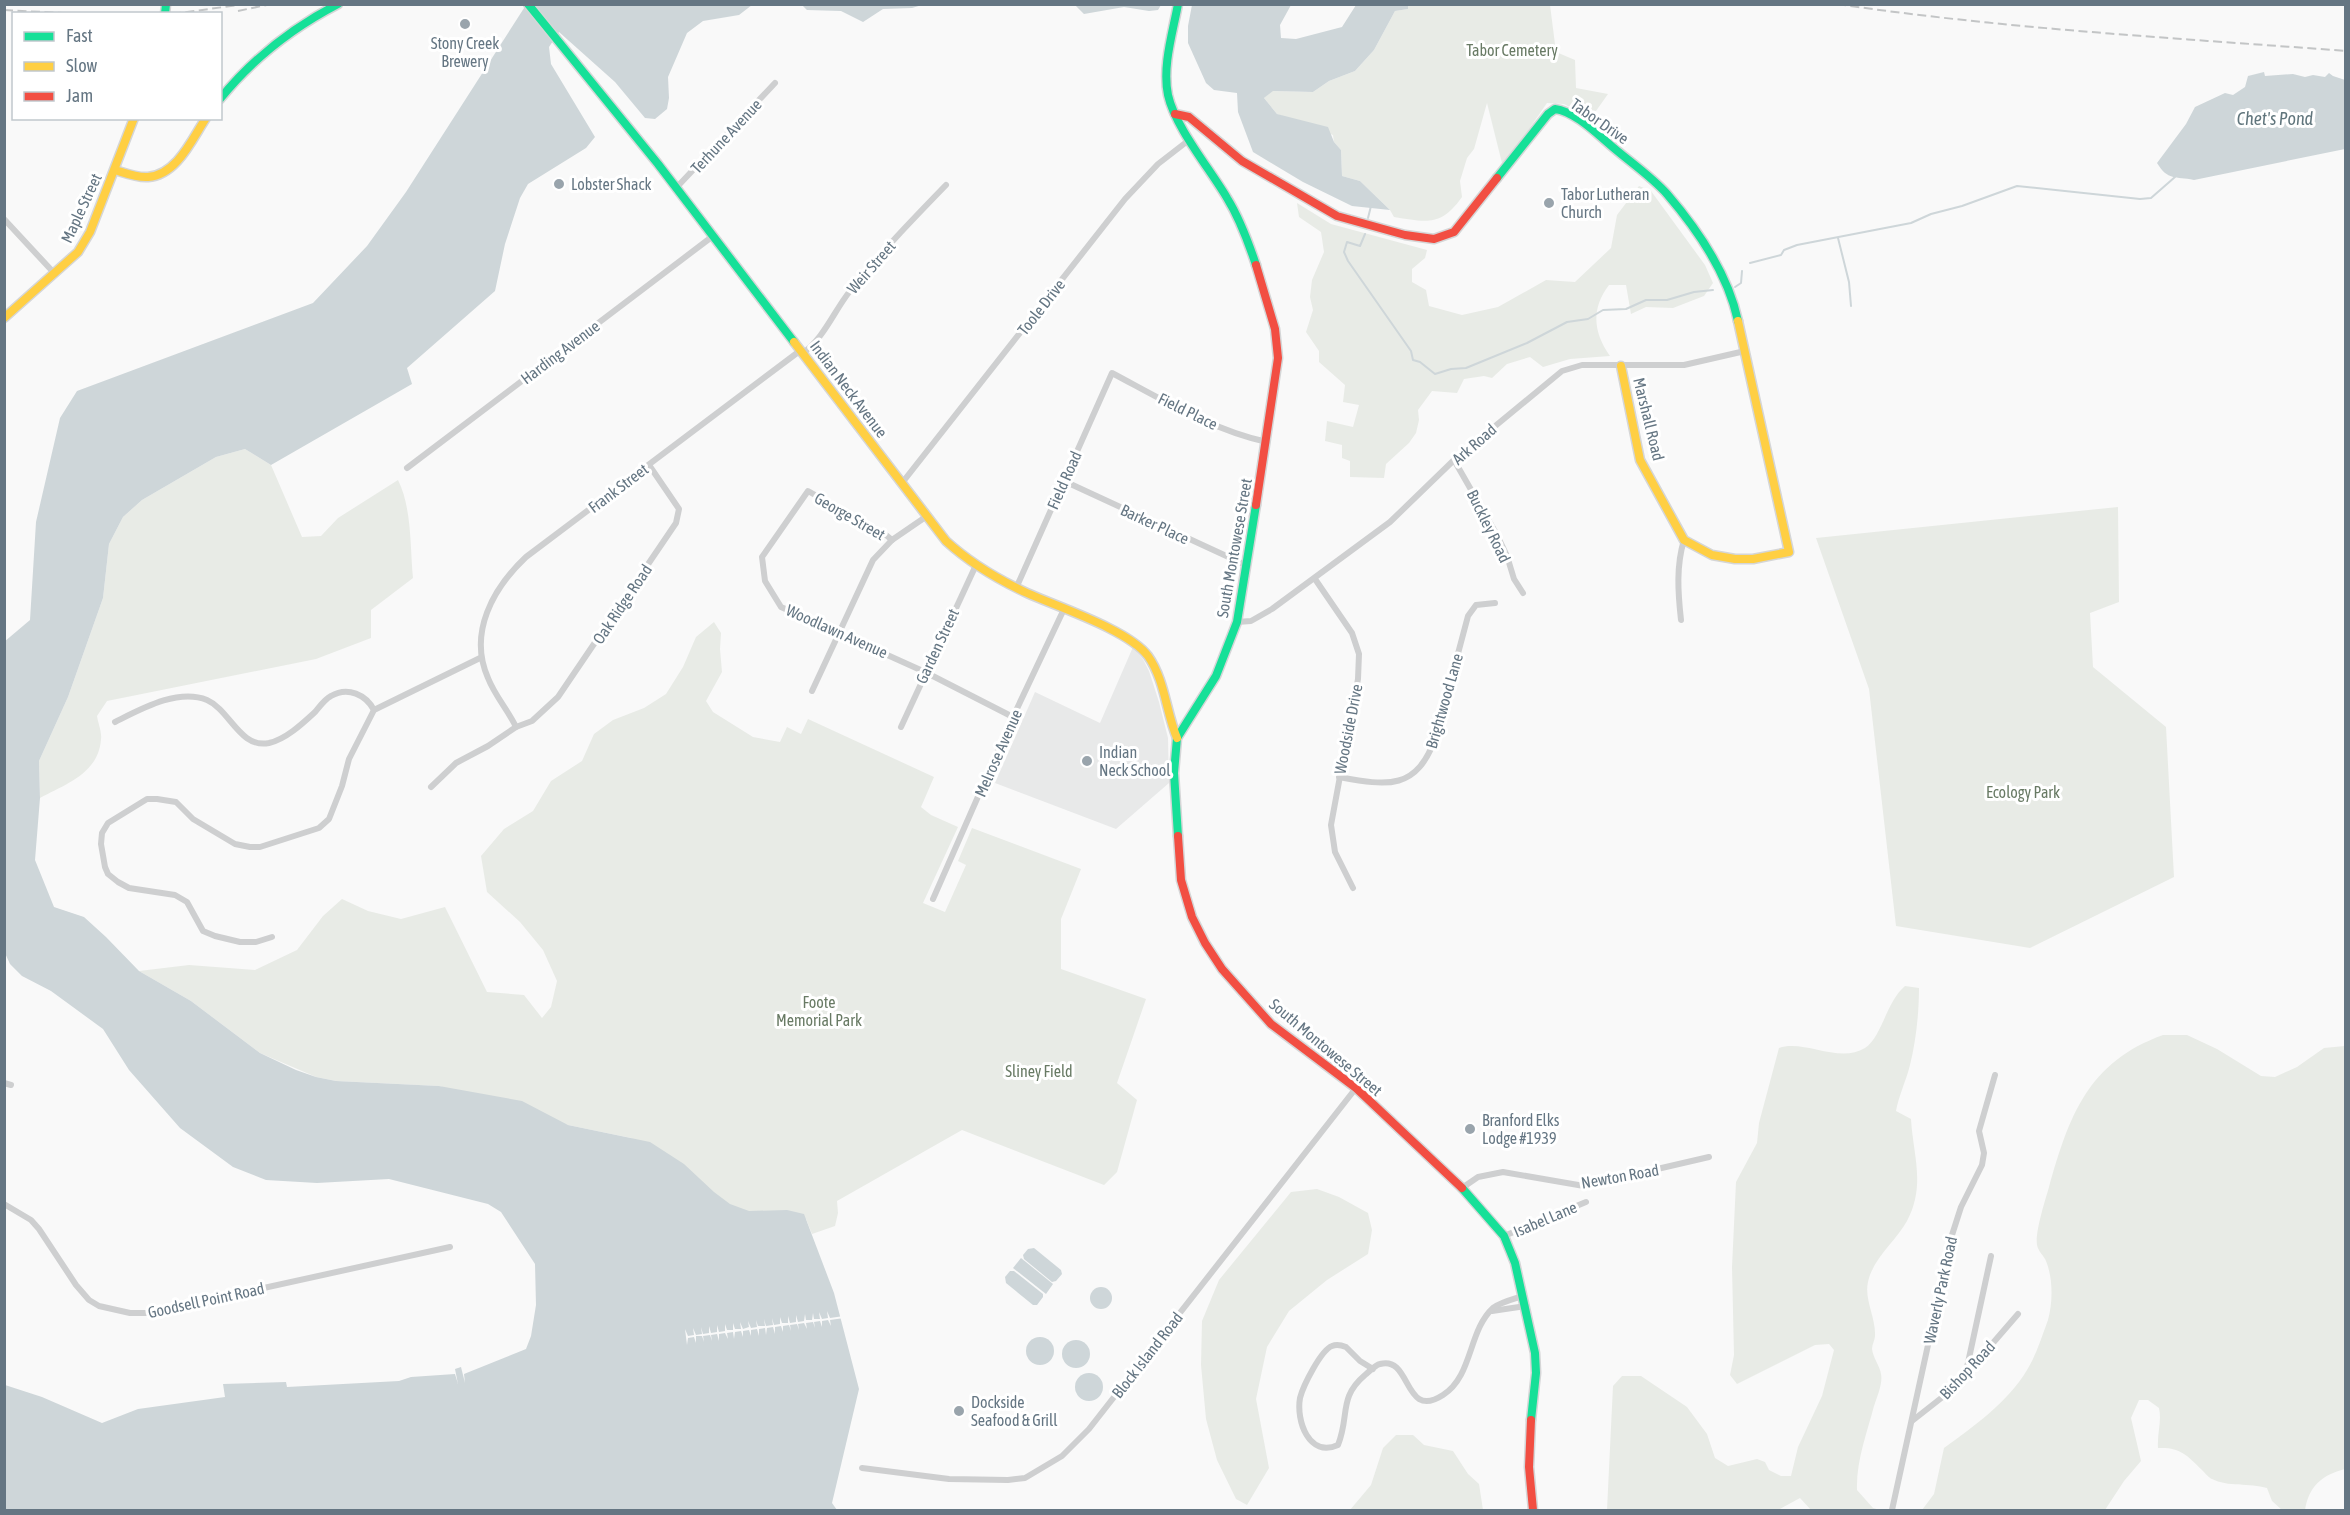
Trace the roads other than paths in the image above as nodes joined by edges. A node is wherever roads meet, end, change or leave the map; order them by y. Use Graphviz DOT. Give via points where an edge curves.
graph roads {
  1 [pos="338,4"];
  2 [pos="528,4"];
  3 [pos="1178,4"];
  4 [pos="775,83"];
  5 [pos="222,97"];
  6 [pos="1175,114"];
  7 [pos="134,120"];
  8 [pos="205,120"];
  9 [pos="1189,140"];
  10 [pos="115,170"];
  11 [pos="946,184"];
  12 [pos="677,188"];
  13 [pos="4,219"];
  14 [pos="713,236"];
  15 [pos="55,274"];
  16 [pos="4,318"];
  17 [pos="1745,351"];
  18 [pos="802,352"];
  19 [pos="1621,366"];
  20 [pos="1112,373"];
  21 [pos="1267,442"];
  22 [pos="1454,460"];
  23 [pos="649,465"];
  24 [pos="406,468"];
  25 [pos="1064,481"];
  26 [pos="902,483"];
  27 [pos="808,491"];
  28 [pos="927,516"];
  29 [pos="892,540"];
  30 [pos="1684,540"];
  31 [pos="976,565"];
  32 [pos="1248,566"];
  33 [pos="1315,579"];
  34 [pos="1017,586"];
  35 [pos="1522,593"];
  36 [pos="1495,603"];
  37 [pos="1064,609"];
  38 [pos="1681,620"];
  39 [pos="1237,622"];
  40 [pos="839,632"];
  41 [pos="480,658"];
  42 [pos="925,672"];
  43 [pos="812,691"];
  44 [pos="374,710"];
  45 [pos="1013,717"];
  46 [pos="116,722"];
  47 [pos="516,727"];
  48 [pos="901,728"];
  49 [pos="1177,738"];
  50 [pos="1339,777"];
  51 [pos="430,787"];
  52 [pos="1353,888"];
  53 [pos="933,899"];
  54 [pos="272,936"];
  55 [pos="1995,1075"];
  56 [pos="1356,1088"];
  57 [pos="1709,1157"];
  58 [pos="1462,1188"];
  59 [pos="1586,1202"];
  60 [pos="4,1204"];
  61 [pos="1504,1236"];
  62 [pos="450,1247"];
  63 [pos="1991,1256"];
  64 [pos="1523,1296"];
  65 [pos="1526,1306"];
  66 [pos="1491,1311"];
  67 [pos="2018,1314"];
  68 [pos="1373,1369"];
  69 [pos="1966,1372"];
  70 [pos="1912,1422"];
  71 [pos="862,1468"];
  72 [pos="1533,1510"];
  73 [pos="1892,1510"];
  1 -- 5 [label="street" via="270,48"];
  2 -- 12 [label="street, Indian Neck Avenue"];
  3 -- 6 [label="street, South Montowese Street" via="1166,74"];
  4 -- 12 [label="street, Terhune Avenue"];
  6 -- 9 [label="street, South Montowese Street"];
  6 -- 17 [label="street, Tabor Drive" via="1189,117 1242,160 1337,216 1434,239 1454,232 1548,114 1555,109 1564,110 1602,138 1680,208 1722,274"];
  7 -- 10 [label="street, Maple Street"];
  8 -- 10 [label="street" via="166,171 148,177"];
  9 -- 21 [label="street, South Montowese Street" via="1239,217 1266,295 1278,358"];
  9 -- 26 [label="street, Toole Drive" via="1158,164 1125,199"];
  10 -- 15 [label="street, Maple Street" via="84,243"];
  11 -- 18 [label="street, Weir Street" via="868,269 813,344"];
  12 -- 14 [label="street, Indian Neck Avenue"];
  13 -- 15 [label="street"];
  14 -- 18 [label="street, Indian Neck Avenue"];
  14 -- 24 [label="street, Harding Avenue"];
  15 -- 16 [label="street, Maple Street"];
  17 -- 19 [label="street, Ark Road" via="1684,364"];
  17 -- 30 [label="street, Tabor Drive" via="1789,552 1735,559 1712,555"];
  18 -- 23 [label="street, Frank Street"];
  18 -- 26 [label="street, Indian Neck Avenue"];
  19 -- 22 [label="street, Ark Road" via="1582,365 1562,370"];
  19 -- 30 [label="street, Marshall Road" via="1640,460"];
  20 -- 21 [label="street, Field Place" via="1198,418"];
  20 -- 25 [label="street, Field Road"];
  21 -- 32 [label="street, South Montowese Street"];
  22 -- 33 [label="street, Ark Road" via="1390,522"];
  22 -- 35 [label="street, Buckley Road" via="1497,535"];
  23 -- 41 [label="street, Frank Street" via="513,570 492,598 480,641"];
  23 -- 47 [label="street, Oak Ridge Road" via="679,509 676,523 558,697 532,721"];
  25 -- 32 [label="street, Barker Place"];
  25 -- 34 [label="street, Field Road"];
  26 -- 28 [label="street, Indian Neck Avenue"];
  27 -- 29 [label="street, George Street"];
  27 -- 40 [label="street, Woodlawn Avenue" via="762,557 765,581 781,607"];
  28 -- 29 [label="street"];
  28 -- 31 [label="street, Indian Neck Avenue" via="946,541"];
  29 -- 40 [label="street" via="873,560"];
  30 -- 38 [label="street" via="1679,566"];
  31 -- 34 [label="street, Indian Neck Avenue"];
  31 -- 42 [label="street, Garden Street"];
  32 -- 39 [label="street, South Montowese Street"];
  33 -- 39 [label="street, Ark Road" via="1261,616"];
  33 -- 50 [label="street, Woodside Drive" via="1352,633 1359,654 1358,679"];
  34 -- 37 [label="street, Indian Neck Avenue"];
  36 -- 50 [label="street, Brightwood Lane" via="1476,605 1466,619 1431,753 1422,766 1385,784"];
  37 -- 45 [label="street, Melrose Avenue"];
  37 -- 49 [label="street, Indian Neck Avenue" via="1141,648 1154,666"];
  39 -- 49 [label="street, South Montowese Street" via="1216,676"];
  40 -- 42 [label="street, Woodlawn Avenue"];
  40 -- 43 [label="street"];
  41 -- 44 [label="street"];
  41 -- 47 [label="street"];
  42 -- 45 [label="street, Woodlawn Avenue"];
  42 -- 48 [label="street, Garden Street"];
  44 -- 46 [label="street" via="361,695 338,693 288,734 269,743 246,737 214,704 194,697 161,702"];
  44 -- 54 [label="street" via="349,759 329,819 319,828 250,847 235,844 193,819 176,802 147,799 108,823 102,833 105,867 118,882 129,888 175,895 187,902 203,931 215,936 240,942"];
  45 -- 53 [label="street, Melrose Avenue"];
  47 -- 51 [label="street, Oak Ridge Road" via="456,763"];
  49 -- 56 [label="street, South Montowese Street" via="1174,773 1181,880 1199,931 1222,969 1271,1024"];
  50 -- 52 [label="street, Woodside Drive" via="1332,812 1333,845"];
  55 -- 70 [label="street, Waverly Park Road" via="1980,1131 1982,1165 1960,1207 1952,1235"];
  56 -- 58 [label="street, South Montowese Street"];
  56 -- 71 [label="street, Block Island Road" via="1089,1429 1062,1456 1024,1478 1008,1480 950,1479"];
  57 -- 58 [label="street, Newton Road" via="1584,1186 1503,1173 1478,1177"];
  58 -- 61 [label="street, South Montowese Street"];
  59 -- 61 [label="street, Isabel Lane"];
  60 -- 62 [label="street, Goodsell Point Road" via="39,1229 89,1300 130,1313 163,1312"];
  61 -- 64 [label="street, South Montowese Street"];
  63 -- 69 [label="street"];
  64 -- 65 [label="street, South Montowese Street"];
  64 -- 66 [label="street"];
  65 -- 66 [label="street"];
  65 -- 72 [label="street, South Montowese Street" via="1536,1373 1529,1438"];
  66 -- 68 [label="street" via="1480,1326 1459,1378 1444,1395 1431,1401 1419,1399 1396,1366 1378,1364"];
  67 -- 69 [label="street, Bishop Road"];
  68 -- 68 [label="street" via="1350,1389 1338,1445 1329,1449 1310,1440 1301,1425 1300,1398 1325,1350 1346,1347"];
  69 -- 70 [label="street, Bishop Road" via="1954,1388"];
  70 -- 73 [label="street, Waverly Park Road"];
}
